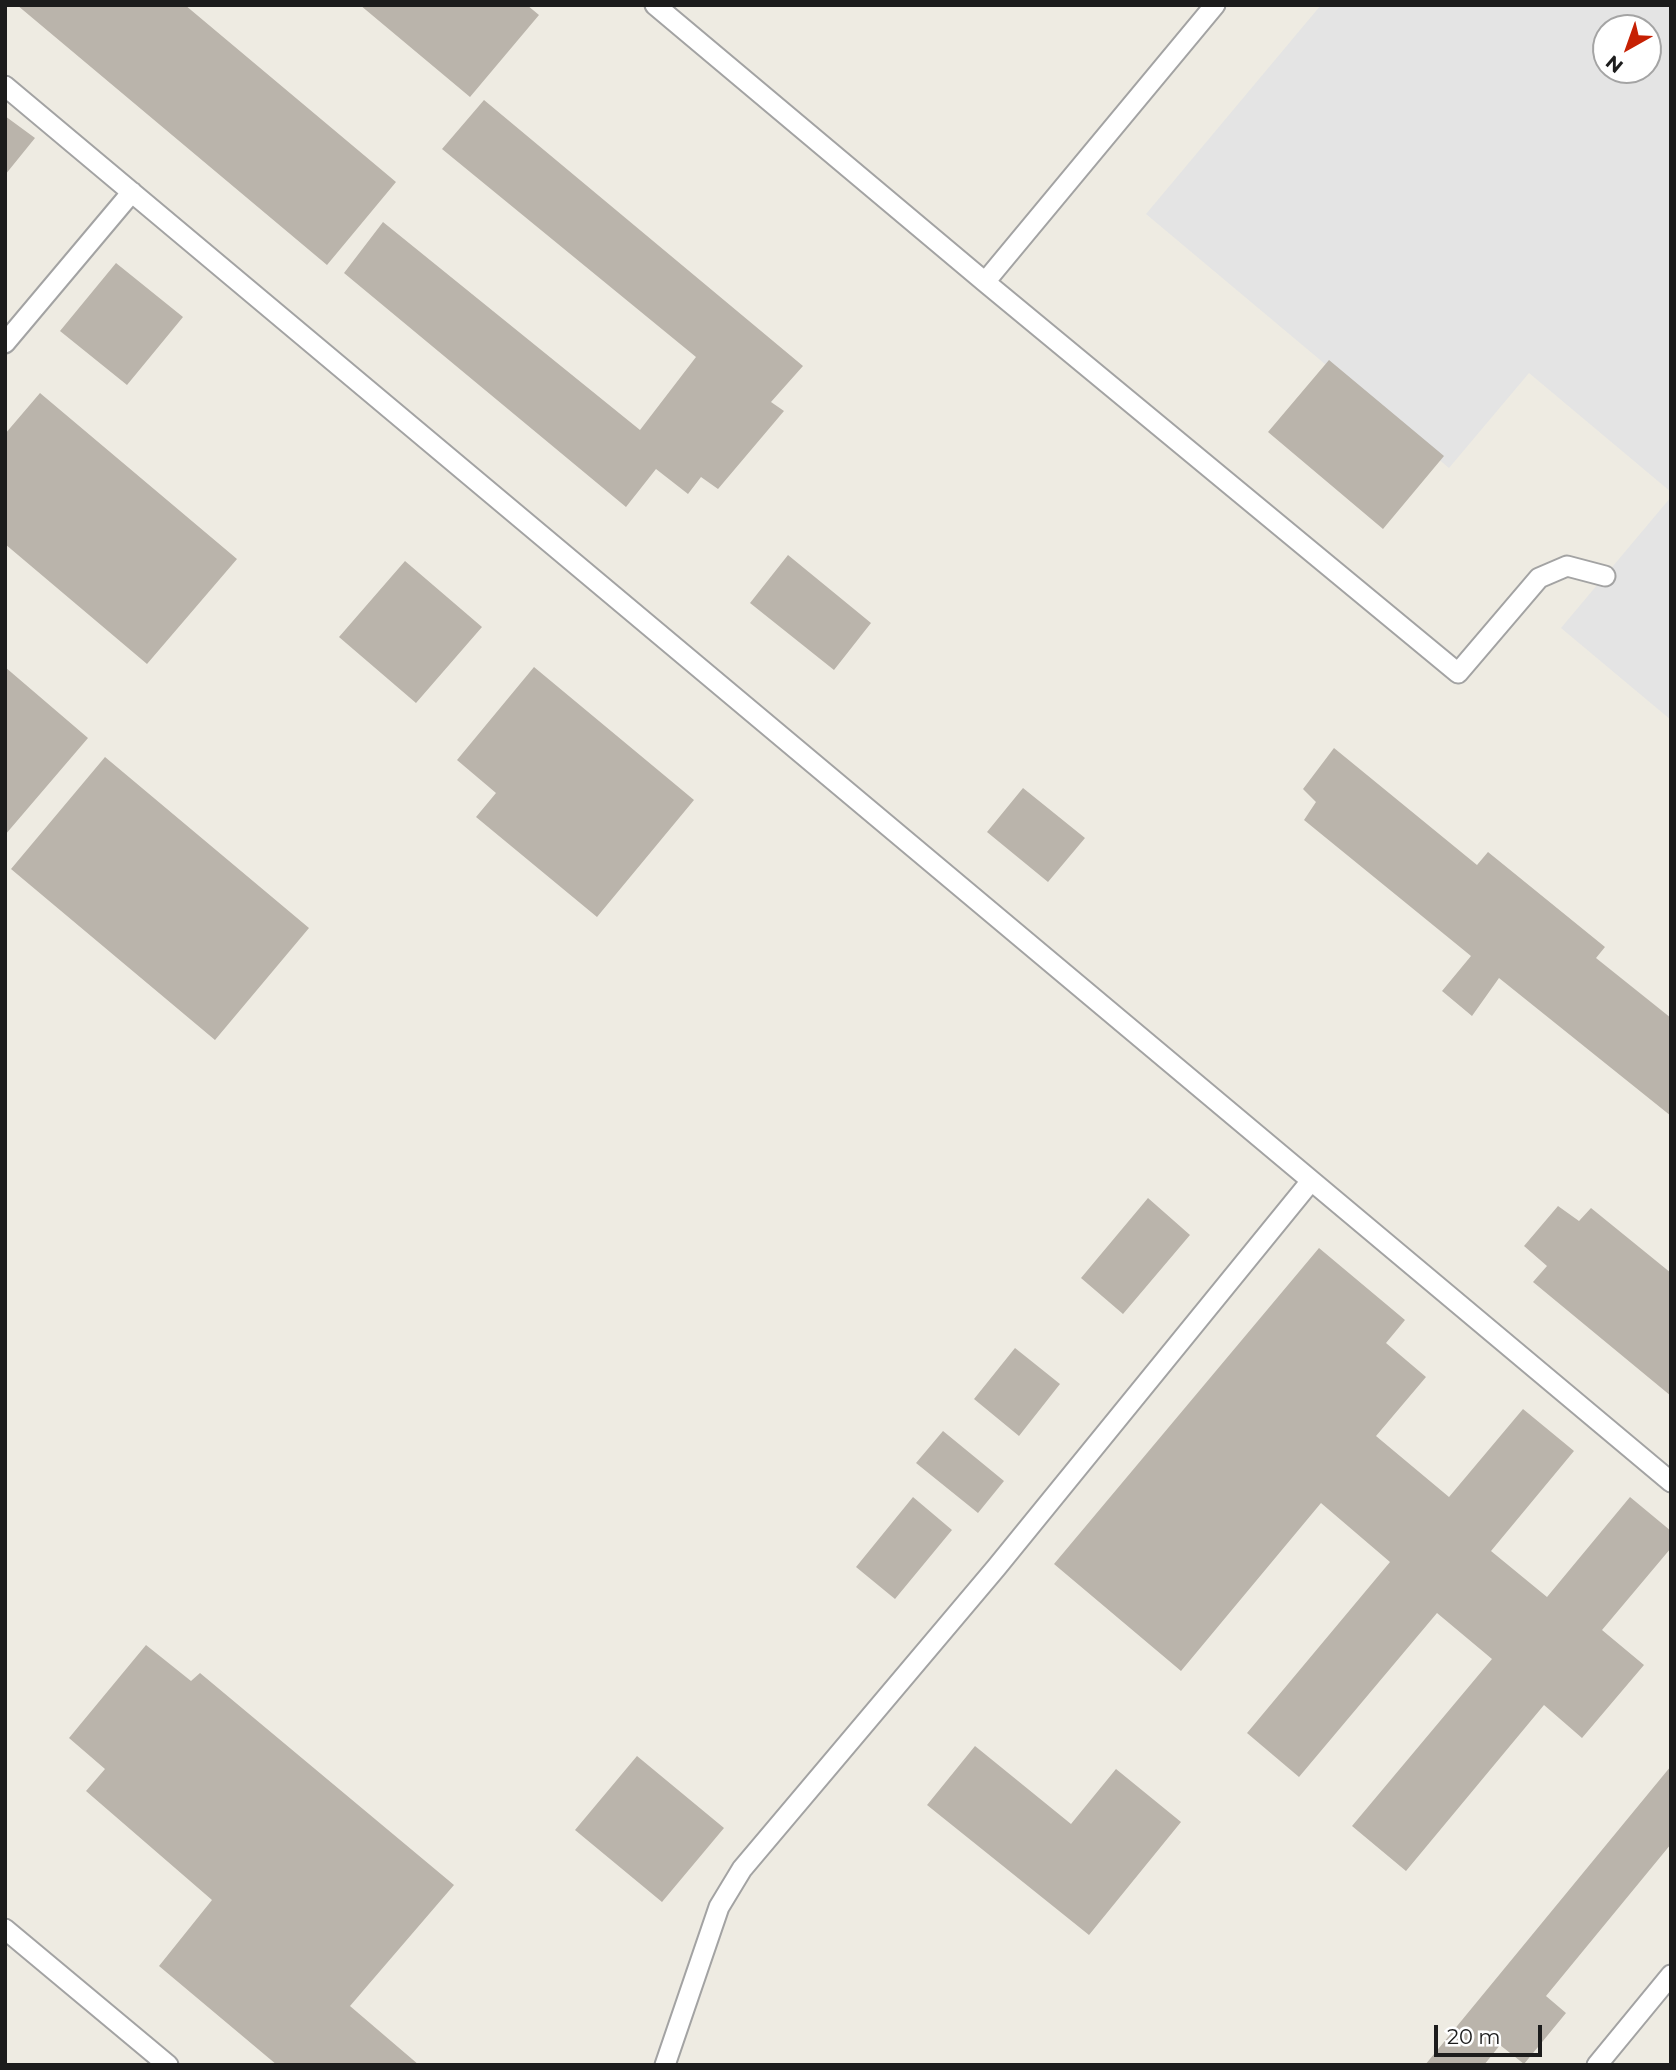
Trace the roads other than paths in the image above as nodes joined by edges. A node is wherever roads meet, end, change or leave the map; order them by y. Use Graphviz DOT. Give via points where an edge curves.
graph roads {
  1 [pos="655,5"];
  2 [pos="1215,5"];
  3 [pos="5,86"];
  4 [pos="132,192"];
  5 [pos="985,282"];
  6 [pos="5,343"];
  7 [pos="1605,576"];
  8 [pos="1311,1181"];
  9 [pos="1671,1482"];
  10 [pos="5,1929"];
  11 [pos="1671,1975"];
  12 [pos="168,2065"];
  13 [pos="665,2065"];
  14 [pos="1597,2065"];
  1 -- 5 [label="lane"];
  2 -- 5 [label="lane"];
  3 -- 4 [label="lane"];
  4 -- 6 [label="lane"];
  4 -- 8 [label="lane"];
  5 -- 7 [label="lane" via="1458,673 1539,578 1567,566"];
  8 -- 9 [label="lane"];
  8 -- 13 [label="lane" via="996,1568 742,1869 719,1907"];
  10 -- 12 [label="lane"];
  11 -- 14 [label="lane"];
}
